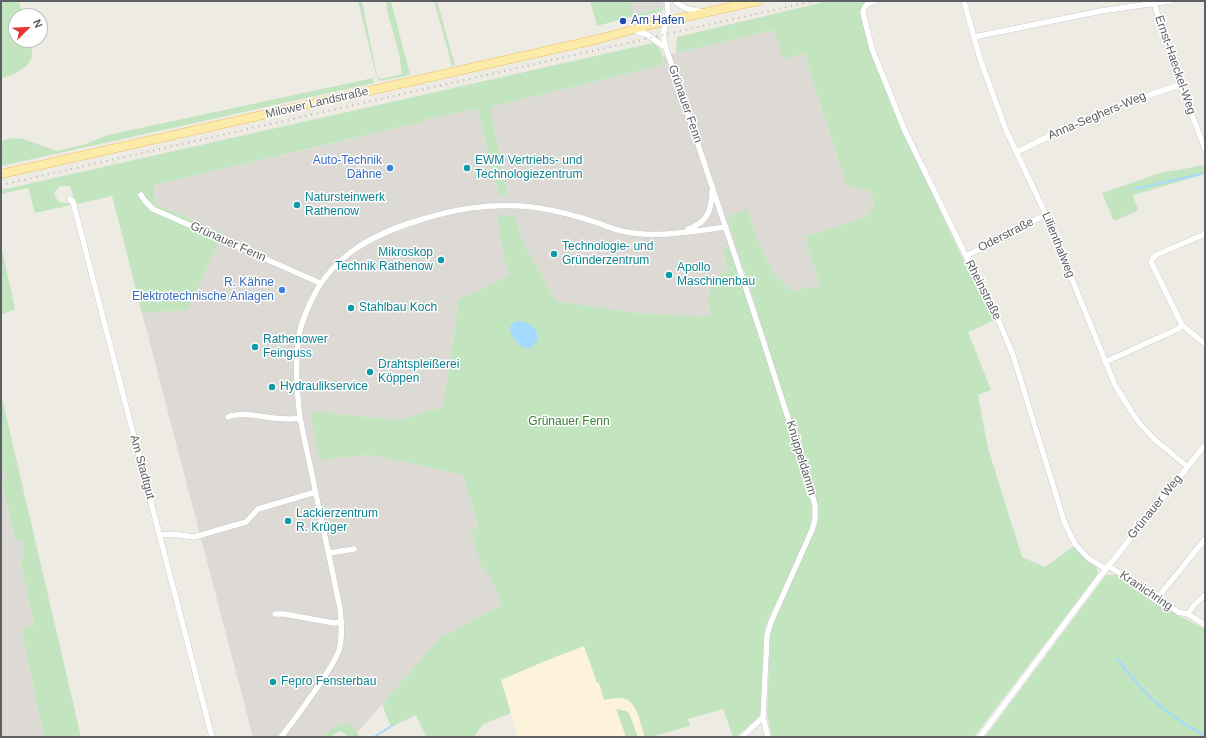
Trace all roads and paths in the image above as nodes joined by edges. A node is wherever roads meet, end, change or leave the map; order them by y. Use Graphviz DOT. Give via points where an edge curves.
graph roads {
  1 [pos="667,1"];
  2 [pos="675,1"];
  3 [pos="758,1"];
  4 [pos="875,1"];
  5 [pos="964,1"];
  6 [pos="1170,1"];
  7 [pos="1154,3"];
  8 [pos="706,12"];
  9 [pos="666,20"];
  10 [pos="632,30"];
  11 [pos="974,37"];
  12 [pos="666,48"];
  13 [pos="1180,85"];
  14 [pos="1205,149"];
  15 [pos="1017,152"];
  16 [pos="1,174"];
  17 [pos="712,186"];
  18 [pos="141,195"];
  19 [pos="70,199"];
  20 [pos="1046,215"];
  21 [pos="726,227"];
  22 [pos="678,232"];
  23 [pos="1205,234"];
  24 [pos="966,256"];
  25 [pos="320,283"];
  26 [pos="1182,325"];
  27 [pos="1205,344"];
  28 [pos="1105,362"];
  29 [pos="228,417"];
  30 [pos="300,418"];
  31 [pos="1205,446"];
  32 [pos="1188,467"];
  33 [pos="316,492"];
  34 [pos="160,535"];
  35 [pos="1205,539"];
  36 [pos="354,549"];
  37 [pos="329,554"];
  38 [pos="1107,568"];
  39 [pos="1205,595"];
  40 [pos="1159,596"];
  41 [pos="275,614"];
  42 [pos="1188,614"];
  43 [pos="342,622"];
  44 [pos="1205,624"];
  45 [pos="763,717"];
  46 [pos="212,737"];
  47 [pos="281,737"];
  48 [pos="742,737"];
  49 [pos="768,737"];
  50 [pos="980,737"];
  1 -- 9 [label="street"];
  2 -- 8 [label="street, Milower Landstraße" via="688,9"];
  3 -- 8 [label="main road, Milower Landstraße"];
  4 -- 24 [label="street, Rheinstraße" via="866,5 863,13 872,49 905,131"];
  5 -- 11 [label="street, Lilienthalweg"];
  6 -- 7 [label="street"];
  7 -- 11 [label="street"];
  7 -- 13 [label="street, Ernst-Haeckel-Weg"];
  8 -- 9 [label="main road, Milower Landstraße"];
  9 -- 10 [label="main road, Milower Landstraße"];
  9 -- 12 [label="street, Grünauer Fenn" via="663,34"];
  10 -- 12 [label="street" via="646,34"];
  10 -- 16 [label="main road, Milower Landstraße"];
  11 -- 15 [label="street, Lilienthalweg" via="992,95"];
  12 -- 17 [label="street, Grünauer Fenn"];
  13 -- 14 [label="street, Ernst-Haeckel-Weg"];
  13 -- 15 [label="street, Anna-Seghers-Weg" via="1123,105"];
  15 -- 20 [label="street, Lilienthalweg"];
  17 -- 21 [label="street, Grünauer Fenn"];
  17 -- 22 [label="street, Grünauer Fenn" via="712,205 707,215 693,227"];
  18 -- 25 [label="street, Grünauer Fenn" via="153,209"];
  19 -- 34 [label="street, Am Stadtgut" via="73,202"];
  20 -- 24 [label="street, Oderstraße"];
  20 -- 28 [label="street, Lilienthalweg"];
  21 -- 22 [label="street, Grünauer Fenn"];
  21 -- 45 [label="street, Knüppeldamm" via="815,505 812,530 767,635"];
  22 -- 25 [label="street, Grünauer Fenn" via="626,232 569,215 528,207 489,205 466,208 414,222 373,238 337,263"];
  23 -- 26 [label="street" via="1156,255 1151,260"];
  24 -- 38 [label="street, Rheinstraße" via="1013,355 1065,524 1075,544 1088,558"];
  25 -- 30 [label="street, Grünauer Fenn" via="303,319 298,342 296,369"];
  26 -- 27 [label="street"];
  26 -- 28 [label="street"];
  28 -- 32 [label="street, Lilienthalweg" via="1120,394 1137,420 1154,439"];
  29 -- 30 [label="street" via="241,414 278,420"];
  30 -- 33 [label="street, Grünauer Fenn"];
  31 -- 32 [label="street, Grünauer Weg"];
  32 -- 38 [label="street, Grünauer Weg"];
  33 -- 34 [label="street" via="258,509 246,522 194,537"];
  33 -- 37 [label="street, Grünauer Fenn"];
  34 -- 46 [label="street, Am Stadtgut"];
  35 -- 40 [label="street"];
  36 -- 37 [label="street"];
  37 -- 43 [label="street, Grünauer Fenn"];
  38 -- 40 [label="street, Kranichring"];
  38 -- 50 [label="street"];
  39 -- 42 [label="street"];
  40 -- 42 [label="street, Kranichring" via="1178,612"];
  41 -- 43 [label="street"];
  42 -- 44 [label="street, Kranichring"];
  43 -- 47 [label="street, Grünauer Fenn" via="341,641 335,660 302,711"];
  45 -- 48 [label="street"];
  45 -- 49 [label="street, Knüppeldamm"];
}
